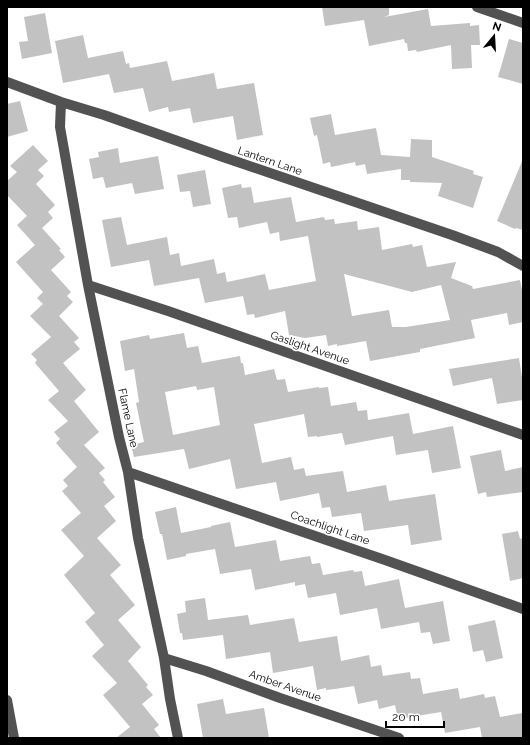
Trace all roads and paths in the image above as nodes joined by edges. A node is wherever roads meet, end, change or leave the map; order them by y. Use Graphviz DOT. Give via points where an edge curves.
graph roads {
  1 [pos="477,7"];
  2 [pos="523,23"];
  3 [pos="7,82"];
  4 [pos="61,102"];
  5 [pos="523,266"];
  6 [pos="88,285"];
  7 [pos="523,435"];
  8 [pos="128,472"];
  9 [pos="523,609"];
  10 [pos="164,658"];
  11 [pos="7,700"];
  12 [pos="14,738"];
  13 [pos="178,738"];
  14 [pos="399,738"];
  1 -- 2 [label="street"];
  3 -- 4 [label="street, Lantern Lane"];
  4 -- 5 [label="street, Lantern Lane" via="452,235 498,252"];
  4 -- 6 [label="street, Flame Lane" via="60,127"];
  6 -- 7 [label="street, Gaslight Avenue"];
  6 -- 8 [label="street, Flame Lane"];
  8 -- 9 [label="street, Coachlight Lane"];
  8 -- 10 [label="street, Flame Lane" via="138,538"];
  10 -- 13 [label="street, Flame Lane"];
  10 -- 14 [label="street, Amber Avenue"];
  11 -- 12 [label="street"];
}
